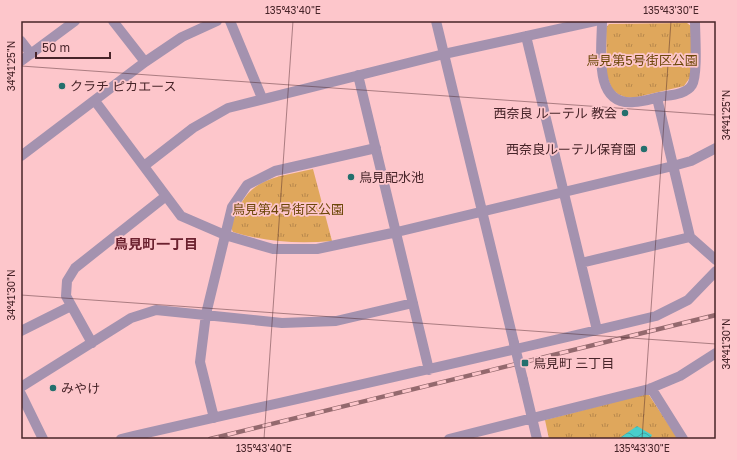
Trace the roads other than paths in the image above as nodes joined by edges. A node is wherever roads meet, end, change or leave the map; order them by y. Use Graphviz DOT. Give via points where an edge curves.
graph roads {
  1 [pos="75,21"];
  2 [pos="113,21"];
  3 [pos="217,21"];
  4 [pos="230,21"];
  5 [pos="436,21"];
  6 [pos="595,21"];
  7 [pos="602,21"];
  8 [pos="695,21"];
  9 [pos="526,36"];
  10 [pos="21,41"];
  11 [pos="31,54"];
  12 [pos="444,54"];
  13 [pos="21,61"];
  14 [pos="145,62"];
  15 [pos="358,75"];
  16 [pos="262,98"];
  17 [pos="657,98"];
  18 [pos="95,101"];
  19 [pos="376,148"];
  20 [pos="716,148"];
  21 [pos="21,156"];
  22 [pos="144,166"];
  23 [pos="673,166"];
  24 [pos="564,192"];
  25 [pos="166,196"];
  26 [pos="482,212"];
  27 [pos="397,232"];
  28 [pos="225,236"];
  29 [pos="690,237"];
  30 [pos="716,260"];
  31 [pos="581,263"];
  32 [pos="716,271"];
  33 [pos="413,303"];
  34 [pos="71,306"];
  35 [pos="206,314"];
  36 [pos="597,330"];
  37 [pos="21,331"];
  38 [pos="92,343"];
  39 [pos="716,353"];
  40 [pos="429,370"];
  41 [pos="21,386"];
  42 [pos="651,388"];
  43 [pos="21,394"];
  44 [pos="214,418"];
  45 [pos="532,418"];
  46 [pos="42,439"];
  47 [pos="121,439"];
  48 [pos="449,439"];
  49 [pos="537,439"];
  50 [pos="683,439"];
  1 -- 11 [label="street"];
  2 -- 14 [label="street"];
  3 -- 14 [label="street" via="182,37"];
  4 -- 16 [label="street"];
  5 -- 12 [label="street"];
  6 -- 9 [label="street"];
  7 -- 17 [label="street" via="602,77 607,90 616,98 633,103"];
  8 -- 17 [label="street" via="695,76 692,85 684,92"];
  9 -- 12 [label="street"];
  9 -- 24 [label="street"];
  10 -- 11 [label="street"];
  11 -- 13 [label="street"];
  12 -- 15 [label="street"];
  12 -- 26 [label="street"];
  14 -- 18 [label="street"];
  15 -- 16 [label="street"];
  15 -- 19 [label="street"];
  16 -- 22 [label="street" via="228,108 210,118"];
  17 -- 23 [label="street"];
  18 -- 21 [label="street"];
  18 -- 22 [label="street"];
  19 -- 27 [label="street"];
  19 -- 28 [label="street" via="275,171 247,185 232,207"];
  20 -- 23 [label="street" via="691,161"];
  22 -- 25 [label="street"];
  23 -- 24 [label="street"];
  23 -- 29 [label="street"];
  24 -- 26 [label="street"];
  24 -- 31 [label="street"];
  25 -- 28 [label="street" via="181,216"];
  25 -- 34 [label="street" via="75,268 67,281 66,296"];
  26 -- 27 [label="street"];
  26 -- 45 [label="street, bridge"];
  27 -- 28 [label="street" via="317,249 273,249"];
  27 -- 33 [label="street"];
  28 -- 35 [label="street"];
  29 -- 30 [label="street"];
  29 -- 31 [label="street"];
  31 -- 36 [label="street"];
  32 -- 36 [label="street" via="688,300 662,313"];
  33 -- 35 [label="street" via="336,320 282,323"];
  33 -- 40 [label="street"];
  34 -- 37 [label="street"];
  34 -- 38 [label="street"];
  35 -- 38 [label="street" via="156,310 131,318"];
  35 -- 44 [label="street" via="200,362"];
  36 -- 40 [label="street"];
  38 -- 41 [label="street"];
  39 -- 42 [label="street" via="680,376"];
  40 -- 44 [label="street"];
  42 -- 45 [label="street"];
  42 -- 50 [label="street"];
  43 -- 46 [label="street"];
  44 -- 47 [label="street"];
  45 -- 48 [label="street"];
  45 -- 49 [label="street"];
}
